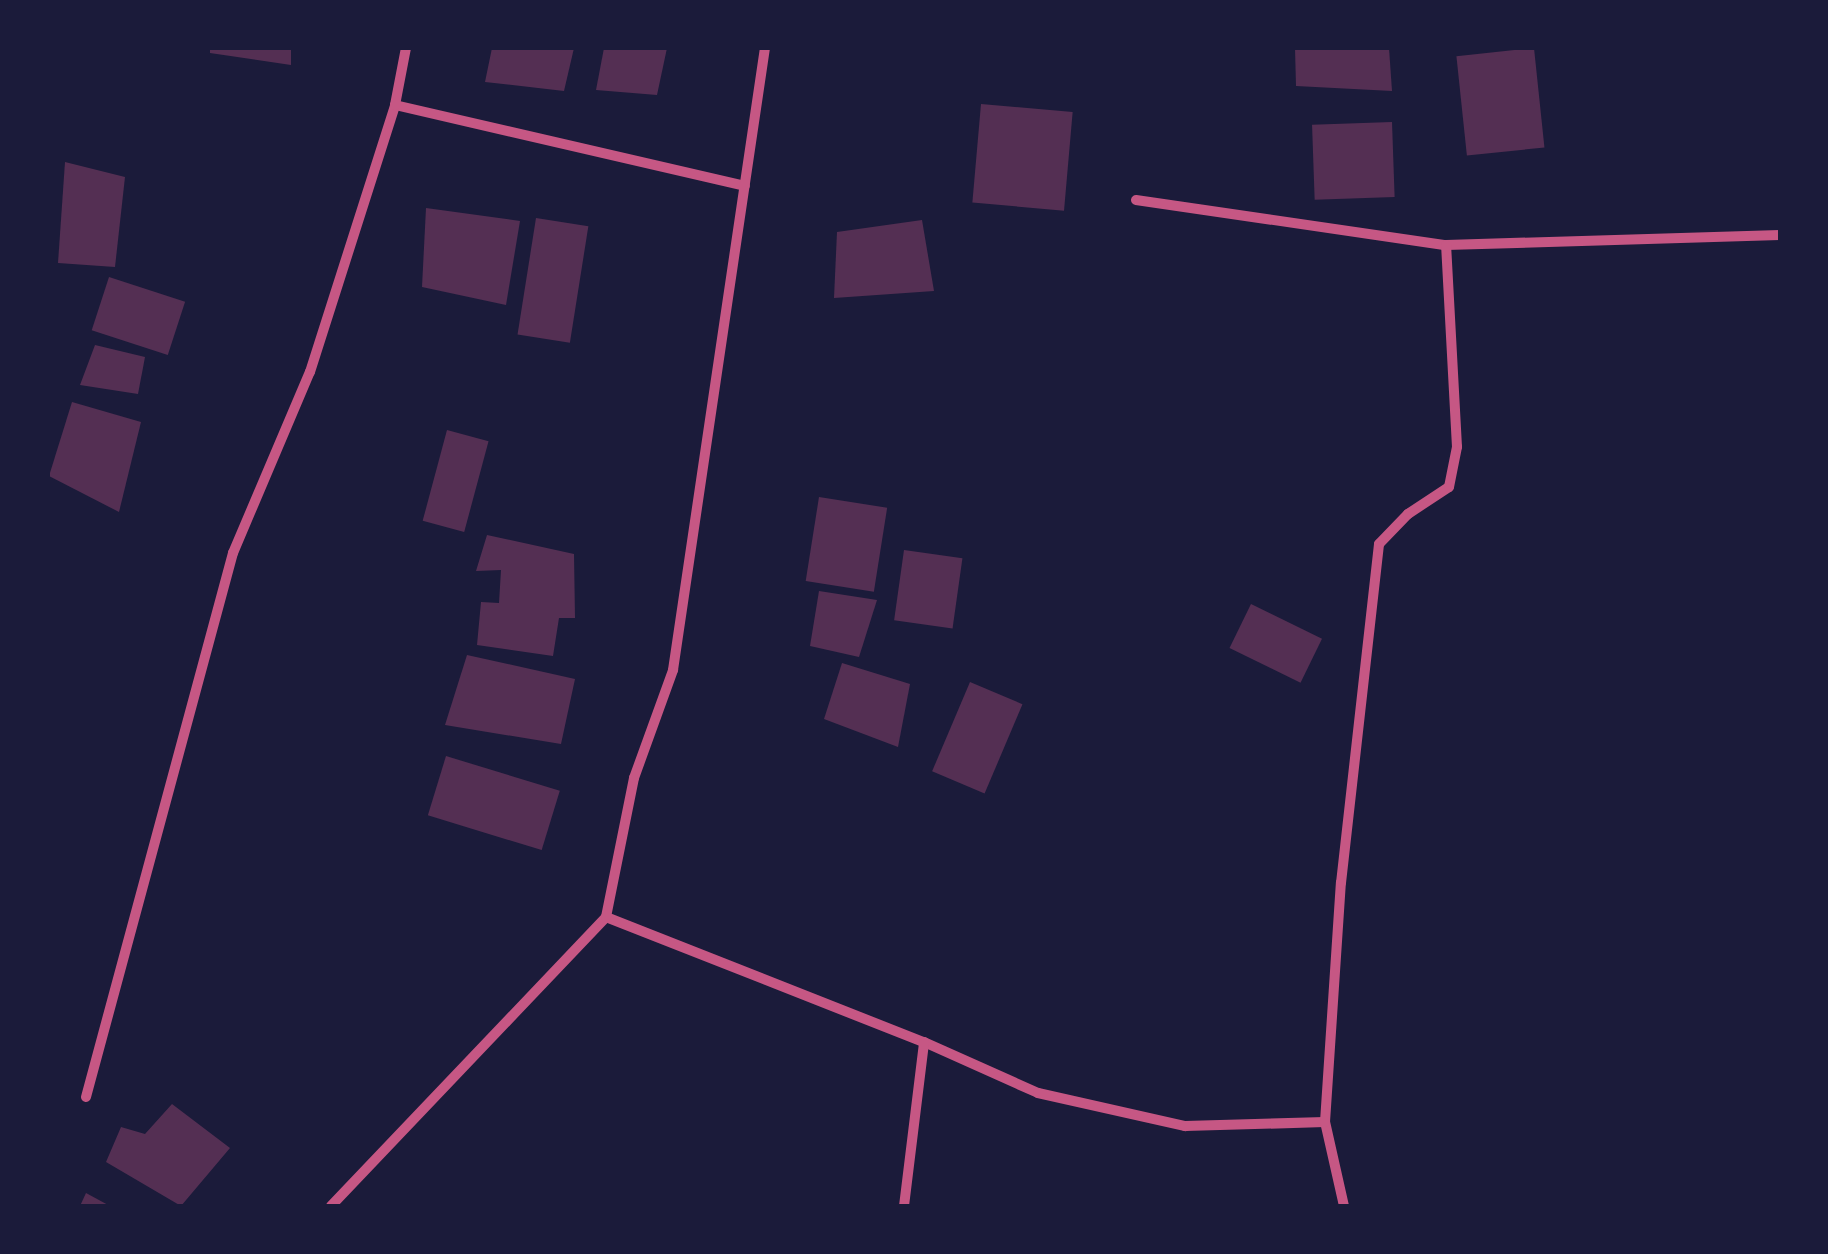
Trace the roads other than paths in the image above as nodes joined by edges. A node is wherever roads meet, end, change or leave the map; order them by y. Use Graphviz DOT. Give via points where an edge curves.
graph roads {
  1 [pos="406,48"];
  2 [pos="764,48"];
  3 [pos="395,106"];
  4 [pos="746,186"];
  5 [pos="1136,200"];
  6 [pos="1780,235"];
  7 [pos="1446,245"];
  8 [pos="606,917"];
  9 [pos="924,1042"];
  10 [pos="86,1097"];
  11 [pos="1325,1122"];
  12 [pos="331,1206"];
  13 [pos="904,1206"];
  14 [pos="1344,1206"];
  1 -- 3 [label="street"];
  2 -- 4 [label="street"];
  3 -- 4 [label="street"];
  3 -- 10 [label="street" via="310,372 233,553"];
  4 -- 8 [label="street" via="673,670 634,778"];
  5 -- 7 [label="street"];
  6 -- 7 [label="street"];
  7 -- 11 [label="street" via="1457,447 1449,487 1379,544 1341,883"];
  8 -- 9 [label="street"];
  8 -- 12 [label="street"];
  9 -- 11 [label="street" via="1038,1093 1185,1126"];
  9 -- 13 [label="street"];
  11 -- 14 [label="street"];
}
